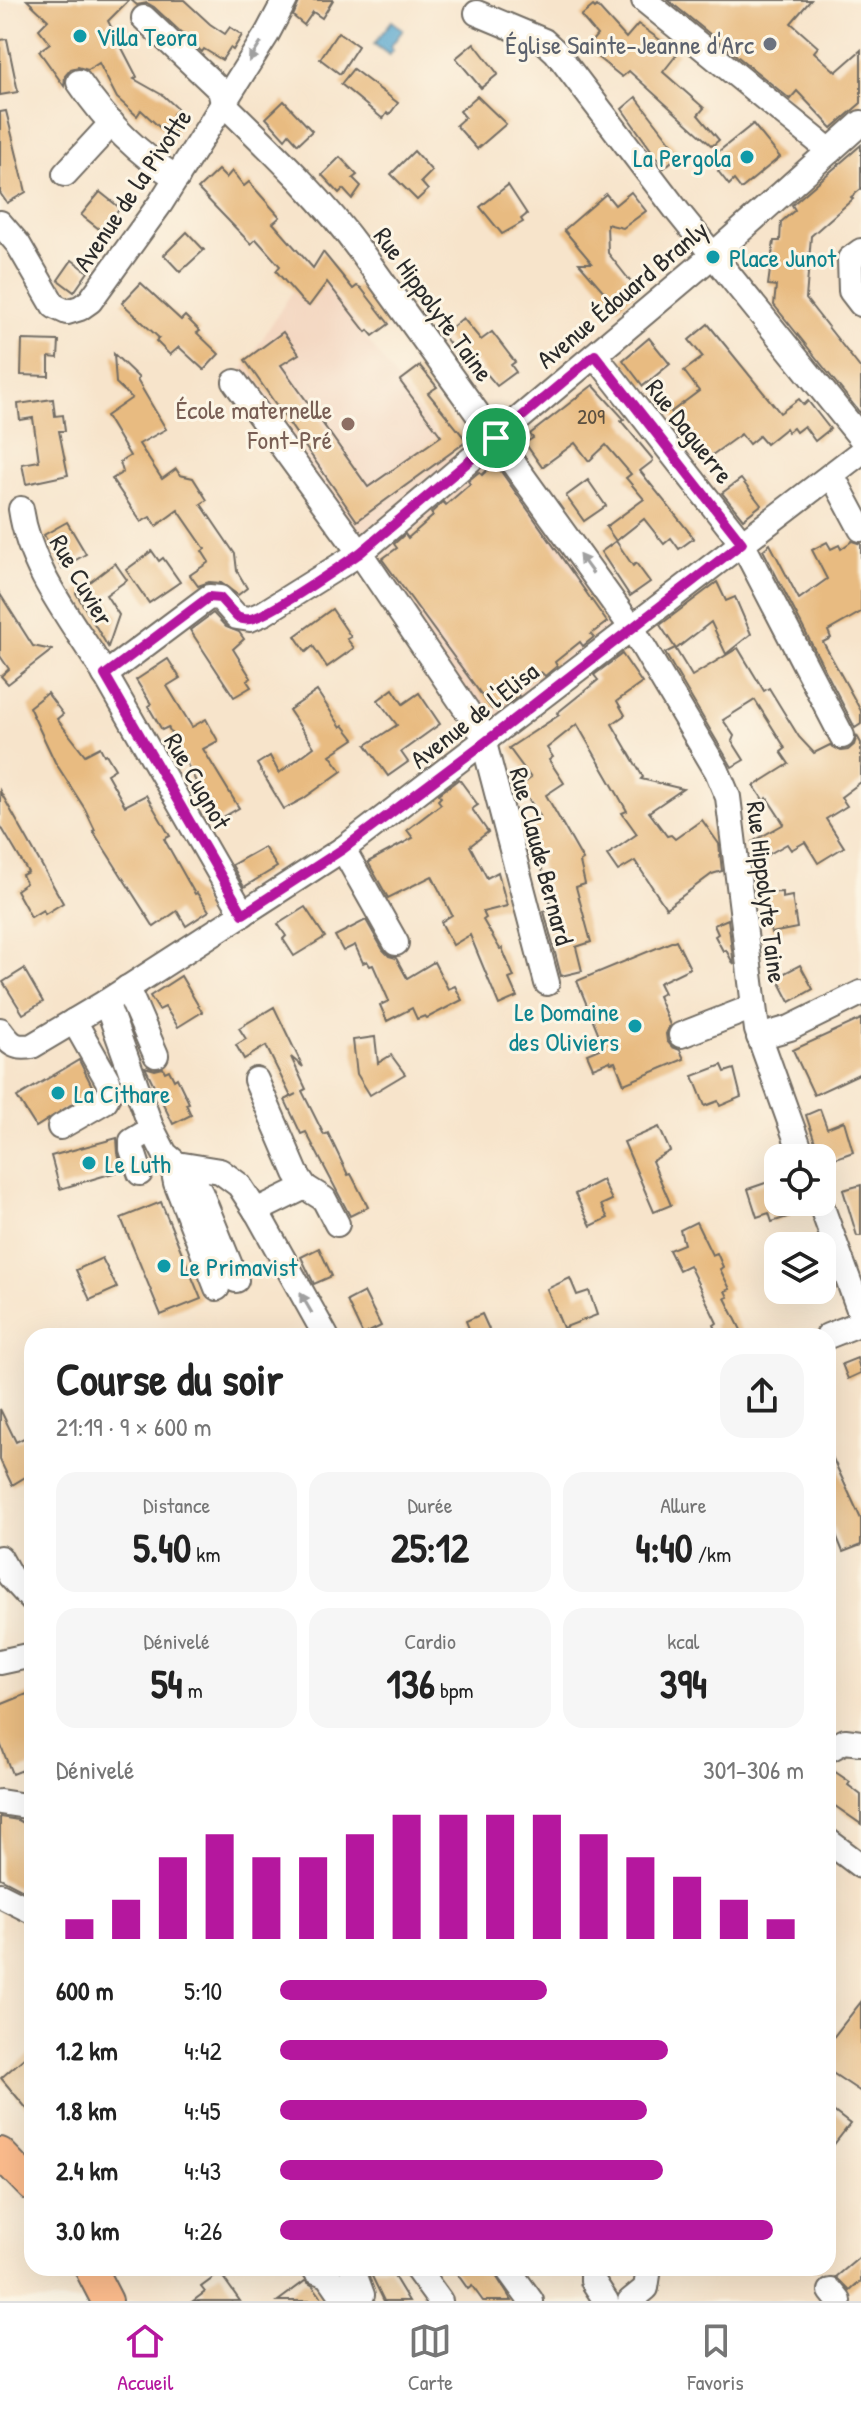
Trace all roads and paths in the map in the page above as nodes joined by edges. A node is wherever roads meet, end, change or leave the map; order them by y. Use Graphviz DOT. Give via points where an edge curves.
graph roads {
  1 [pos="285,0"];
  2 [pos="644,0"];
  3 [pos="477,13"];
  4 [pos="144,18"];
  5 [pos="79,82"];
  6 [pos="223,103"];
  7 [pos="112,123"];
  8 [pos="861,123"];
  9 [pos="830,151"];
  10 [pos="65,174"];
  11 [pos="177,178"];
  12 [pos="2,231"];
  13 [pos="861,251"];
  14 [pos="713,255"];
  15 [pos="861,304"];
  16 [pos="595,355"];
  17 [pos="235,382"];
  18 [pos="496,438"];
  19 [pos="861,438"];
  20 [pos="861,452"];
  21 [pos="832,475"];
  22 [pos="21,509"];
  23 [pos="861,529"];
  24 [pos="742,543"];
  25 [pos="360,553"];
  26 [pos="632,628"];
  27 [pos="105,675"];
  28 [pos="842,736"];
  29 [pos="485,742"];
  30 [pos="343,849"];
  31 [pos="243,914"];
  32 [pos="396,943"];
  33 [pos="547,983"];
  34 [pos="127,988"];
  35 [pos="861,993"];
  36 [pos="106,1002"];
  37 [pos="753,1007"];
  38 [pos="74,1021"];
  39 [pos="0,1030"];
  40 [pos="681,1035"];
  41 [pos="759,1037"];
  42 [pos="156,1055"];
  43 [pos="256,1080"];
  44 [pos="60,1127"];
  45 [pos="152,1129"];
  46 [pos="798,1144"];
  47 [pos="182,1165"];
  48 [pos="140,1173"];
  49 [pos="305,1187"];
  50 [pos="256,1211"];
  51 [pos="825,1216"];
  52 [pos="337,1224"];
  53 [pos="226,1284"];
  54 [pos="861,1315"];
  55 [pos="861,1323"];
  56 [pos="321,1328"];
  57 [pos="836,1333"];
  58 [pos="0,1558"];
  59 [pos="24,1591"];
  60 [pos="24,1657"];
  61 [pos="0,1662"];
  62 [pos="861,1743"];
  63 [pos="836,1746"];
  64 [pos="836,1847"];
  65 [pos="861,1866"];
  66 [pos="0,1895"];
  67 [pos="24,1907"];
  68 [pos="0,2153"];
  69 [pos="24,2178"];
  70 [pos="94,2276"];
  71 [pos="329,2276"];
  72 [pos="355,2276"];
  73 [pos="422,2276"];
  74 [pos="513,2276"];
  75 [pos="593,2276"];
  76 [pos="648,2276"];
  77 [pos="107,2301"];
  78 [pos="346,2301"];
  79 [pos="359,2301"];
  80 [pos="440,2301"];
  81 [pos="531,2301"];
  82 [pos="606,2301"];
  83 [pos="630,2301"];
  1 -- 6 [label="street, Avenue de la Pivotte, one-way"];
  2 -- 9 [label="street"];
  3 -- 14 [label="street" via="550,46"];
  4 -- 6 [label="street, Rue Hippolyte Taine" via="220,90"];
  5 -- 7 [label="street"];
  6 -- 11 [label="street, Avenue de la Pivotte"];
  6 -- 18 [label="street, Rue Hippolyte Taine" via="349,235"];
  7 -- 10 [label="street"];
  7 -- 11 [label="street"];
  8 -- 9 [label="street, Avenue Édouard Branly"];
  9 -- 14 [label="street, Avenue Édouard Branly"];
  11 -- 12 [label="street, Avenue de la Pivotte" via="90,301 74,311 54,306 18,244"];
  13 -- 15 [label="street" via="850,259 851,291"];
  14 -- 16 [label="street, Avenue Édouard Branly"];
  14 -- 19 [label="street"];
  16 -- 18 [label="street, Avenue Édouard Branly"];
  16 -- 24 [label="street, Rue Daguerre"];
  17 -- 25 [label="street, Rue Claude Bernard"];
  18 -- 25 [label="street, Avenue Édouard Branly"];
  26 -- 18 [label="street, Rue Hippolyte Taine, one-way"];
  20 -- 21 [label="street, Avenue de l'Elisa"];
  21 -- 23 [label="street"];
  21 -- 24 [label="street, Avenue de l'Elisa"];
  22 -- 27 [label="street, Rue Cuvier" via="34,559"];
  24 -- 26 [label="street, Avenue de l'Elisa"];
  24 -- 28 [label="street, Rue Daguerre"];
  25 -- 27 [label="street, Avenue Édouard Branly" via="255,618 237,617 223,600 209,597"];
  25 -- 29 [label="street, Rue Claude Bernard"];
  26 -- 29 [label="street, Avenue de l'Elisa"];
  26 -- 37 [label="street, Rue Hippolyte Taine" via="726,790"];
  27 -- 31 [label="street, Rue Cugnot"];
  29 -- 30 [label="street, Avenue de l'Elisa"];
  29 -- 33 [label="street, Rue Claude Bernard"];
  30 -- 31 [label="street, Avenue de l'Elisa"];
  30 -- 32 [label="street"];
  31 -- 34 [label="street, Avenue de l'Elisa"];
  34 -- 36 [label="street, Avenue de l'Elisa"];
  34 -- 42 [label="street"];
  35 -- 41 [label="street" via="790,1028"];
  36 -- 38 [label="street, Avenue de l'Elisa"];
  36 -- 45 [label="street"];
  37 -- 40 [label="street"];
  37 -- 41 [label="street, Rue Hippolyte Taine"];
  38 -- 39 [label="street, Avenue de l'Elisa" via="27,1047 11,1045"];
  38 -- 44 [label="street" via="110,1092 105,1101"];
  41 -- 46 [label="street, Rue Hippolyte Taine"];
  43 -- 49 [label="street"];
  45 -- 47 [label="street" via="165,1154"];
  45 -- 48 [label="street" via="132,1141"];
  47 -- 50 [label="street" via="230,1177"];
  47 -- 53 [label="street" via="201,1194"];
  49 -- 50 [label="street"];
  49 -- 52 [label="street" via="324,1199"];
  56 -- 50 [label="street, one-way"];
  51 -- 54 [label="street"];
  55 -- 57 [label="street"];
  58 -- 59 [label="street"];
  60 -- 61 [label="street"];
  62 -- 63 [label="street"];
  64 -- 65 [label="street"];
  66 -- 67 [label="street"];
  68 -- 69 [label="main road"];
  70 -- 77 [label="main road"];
  71 -- 78 [label="street"];
  72 -- 79 [label="street"];
  73 -- 80 [label="street"];
  74 -- 81 [label="street"];
  75 -- 82 [label="street"];
  76 -- 83 [label="street" via="646,2288"];
}
